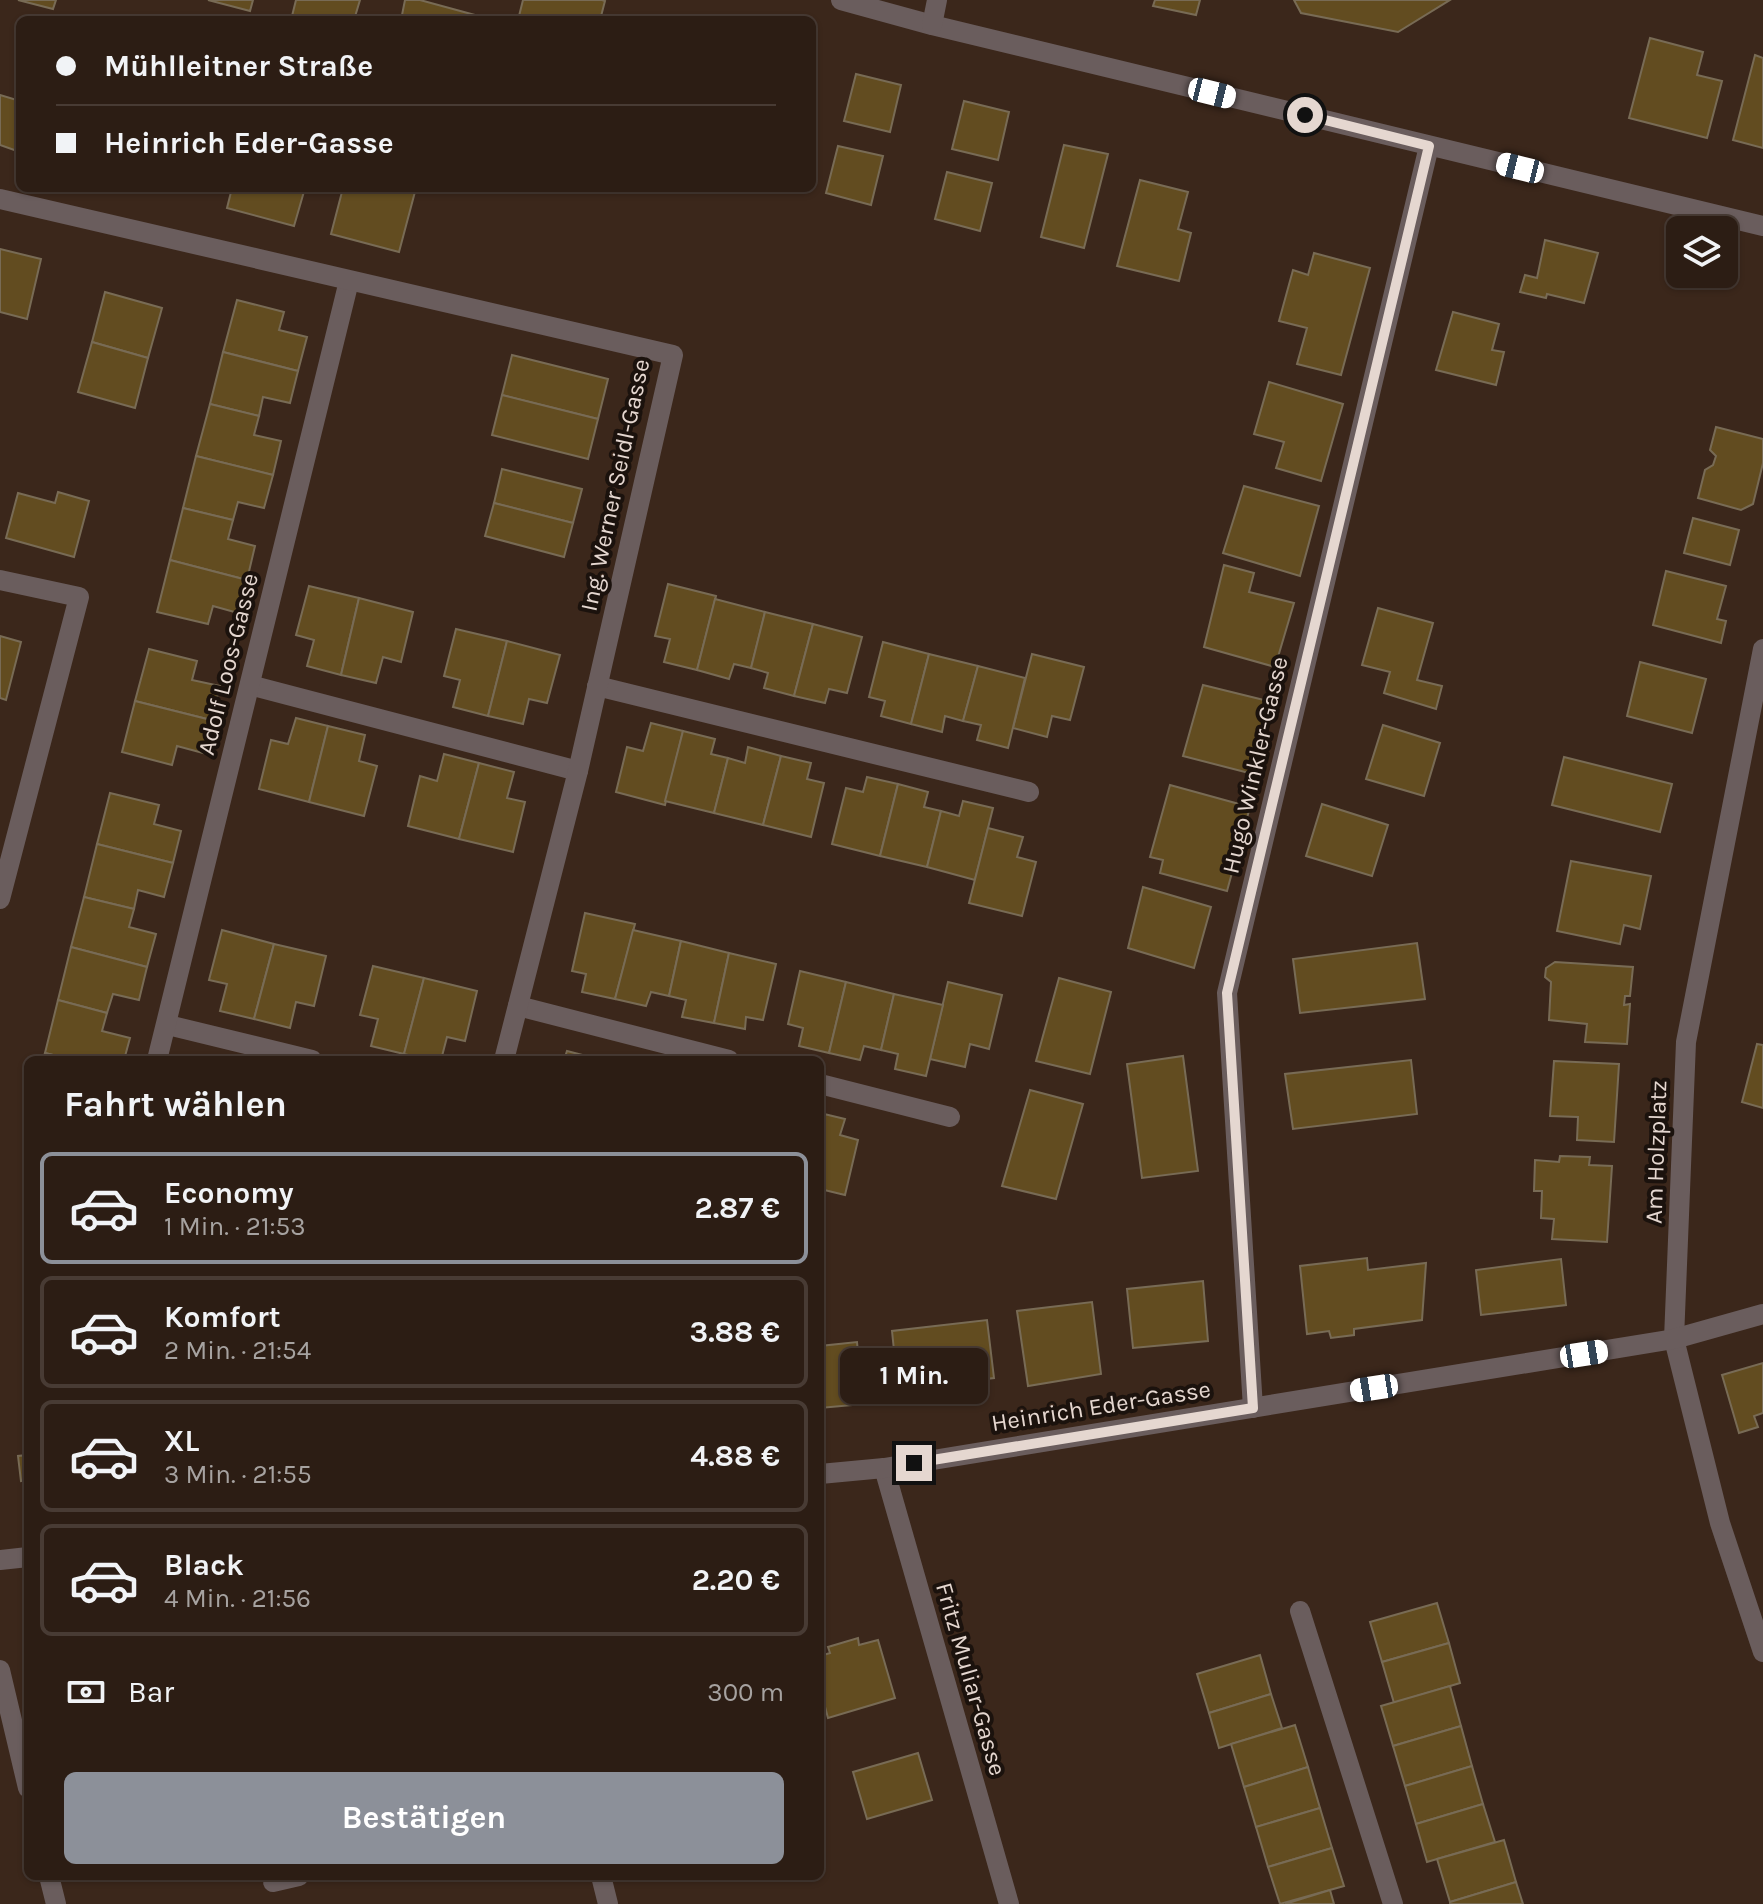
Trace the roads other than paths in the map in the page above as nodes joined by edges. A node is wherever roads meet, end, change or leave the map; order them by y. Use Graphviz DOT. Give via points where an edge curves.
graph roads {
  1 [pos="841,0"];
  2 [pos="937,0"];
  3 [pos="932,25"];
  4 [pos="1429,146"];
  5 [pos="0,199"];
  6 [pos="1763,226"];
  7 [pos="349,281"];
  8 [pos="0,580"];
  9 [pos="1763,649"];
  10 [pos="250,685"];
  11 [pos="597,686"];
  12 [pos="578,771"];
  13 [pos="1029,792"];
  14 [pos="0,899"];
  15 [pos="518,1006"];
  16 [pos="168,1025"];
  17 [pos="158,1056"];
  18 [pos="296,1056"];
  19 [pos="505,1056"];
  20 [pos="713,1056"];
  21 [pos="824,1085"];
  22 [pos="950,1117"];
  23 [pos="1763,1314"];
  24 [pos="1674,1339"];
  25 [pos="1253,1408"];
  26 [pos="884,1468"];
  27 [pos="824,1474"];
  28 [pos="24,1557"];
  29 [pos="0,1560"];
  30 [pos="1300,1611"];
  31 [pos="1763,1652"];
  32 [pos="0,1670"];
  33 [pos="24,1771"];
  34 [pos="50,1880"];
  35 [pos="282,1880"];
  36 [pos="602,1880"];
  37 [pos="273,1882"];
  38 [pos="56,1904"];
  39 [pos="608,1904"];
  40 [pos="1009,1904"];
  41 [pos="1393,1904"];
  1 -- 3 [label="street"];
  2 -- 3 [label="street"];
  3 -- 4 [label="street"];
  4 -- 6 [label="street"];
  4 -- 25 [label="street, Hugo Winkler-Gasse" via="1227,993"];
  5 -- 7 [label="street, Ing. Werner Seidl-Gasse"];
  7 -- 10 [label="street, Adolf Loos-Gasse"];
  7 -- 11 [label="street, Ing. Werner Seidl-Gasse" via="673,355"];
  8 -- 14 [label="street" via="79,597"];
  9 -- 24 [label="street, Am Holzplatz" via="1686,1042"];
  10 -- 12 [label="street"];
  10 -- 16 [label="street, Adolf Loos-Gasse"];
  11 -- 12 [label="street, Ing. Werner Seidl-Gasse"];
  11 -- 13 [label="street"];
  12 -- 15 [label="street, Ing. Werner Seidl-Gasse"];
  15 -- 19 [label="street, Ing. Werner Seidl-Gasse"];
  15 -- 20 [label="street"];
  16 -- 17 [label="street, Adolf Loos-Gasse"];
  16 -- 18 [label="street"];
  21 -- 22 [label="street"];
  23 -- 24 [label="street, Heinrich Eder-Gasse"];
  24 -- 25 [label="street, Heinrich Eder-Gasse"];
  24 -- 31 [label="street, Am Holzplatz" via="1720,1523"];
  25 -- 26 [label="street, Heinrich Eder-Gasse"];
  26 -- 27 [label="street, Heinrich Eder-Gasse"];
  26 -- 40 [label="street, Fritz Muliar-Gasse"];
  28 -- 29 [label="street"];
  30 -- 41 [label="street"];
  32 -- 33 [label="street"];
  34 -- 38 [label="street"];
  35 -- 37 [label="street"];
  36 -- 39 [label="street"];
}
